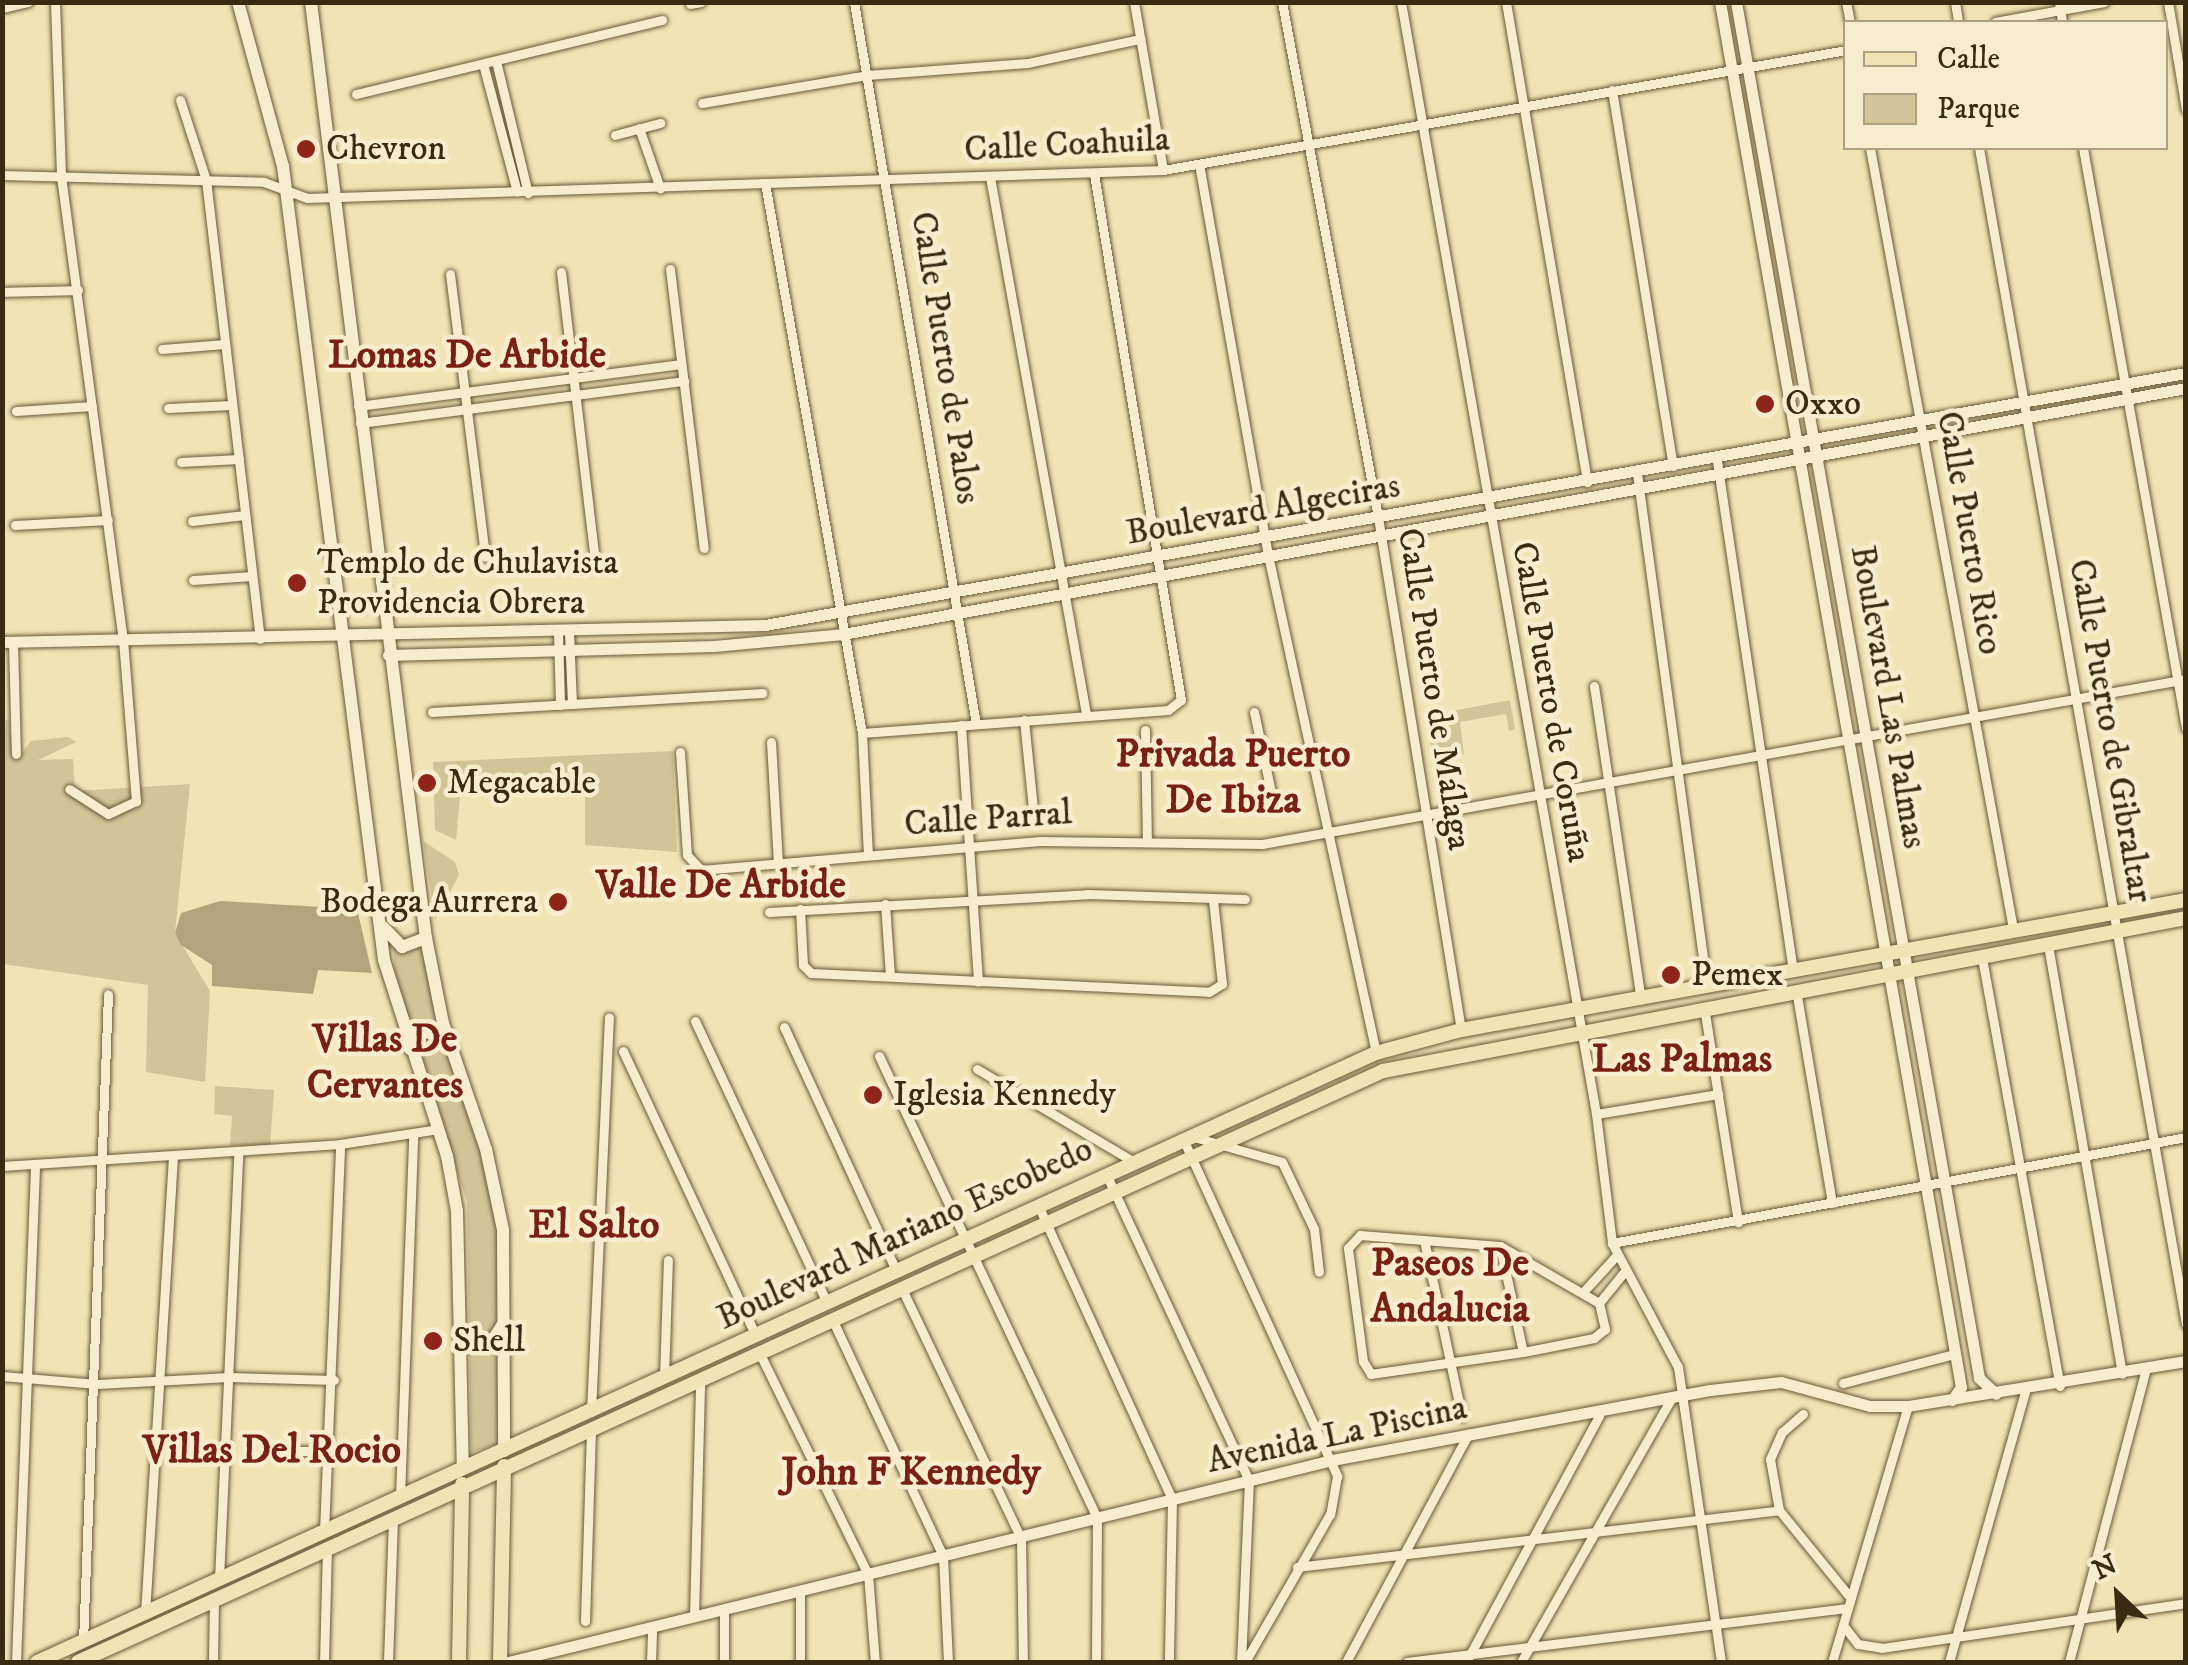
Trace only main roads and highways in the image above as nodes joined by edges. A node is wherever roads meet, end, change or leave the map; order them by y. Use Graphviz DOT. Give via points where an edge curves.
graph roads {
  1 [pos="238,2"];
  2 [pos="312,2"];
  3 [pos="2186,900"];
  4 [pos="2186,918"];
  5 [pos="381,925"];
  6 [pos="426,938"];
  7 [pos="448,1040"];
  8 [pos="410,1048"];
  9 [pos="506,1316"];
  10 [pos="461,1348"];
  11 [pos="504,1451"];
  12 [pos="463,1468"];
  13 [pos="504,1472"];
  14 [pos="462,1490"];
  15 [pos="37,1662"];
  16 [pos="78,1662"];
  17 [pos="459,1662"];
  18 [pos="500,1662"];
  1 -- 5 [label="main road" via="286,186"];
  2 -- 6 [label="main road" via="330,193"];
  3 -- 11 [label="main road, Boulevard Mariano Escobedo" via="1461,1030 1376,1052"];
  4 -- 13 [label="main road, Boulevard Mariano Escobedo" via="1408,1064 1284,1114"];
  5 -- 6 [label="main road" via="402,946"];
  5 -- 8 [label="main road"];
  6 -- 7 [label="main road"];
  7 -- 8 [label="main road" via="424,1031"];
  7 -- 9 [label="main road" via="494,1180"];
  8 -- 10 [label="main road" via="457,1211"];
  9 -- 10 [label="main road" via="492,1341"];
  9 -- 11 [label="main road"];
  10 -- 12 [label="main road"];
  11 -- 12 [label="main road, Boulevard Mariano Escobedo"];
  11 -- 13 [label="main road"];
  12 -- 14 [label="main road"];
  12 -- 15 [label="main road, Boulevard Mariano Escobedo"];
  13 -- 14 [label="main road, Boulevard Mariano Escobedo"];
  13 -- 18 [label="main road"];
  14 -- 16 [label="main road, Boulevard Mariano Escobedo"];
  14 -- 17 [label="main road"];
}
